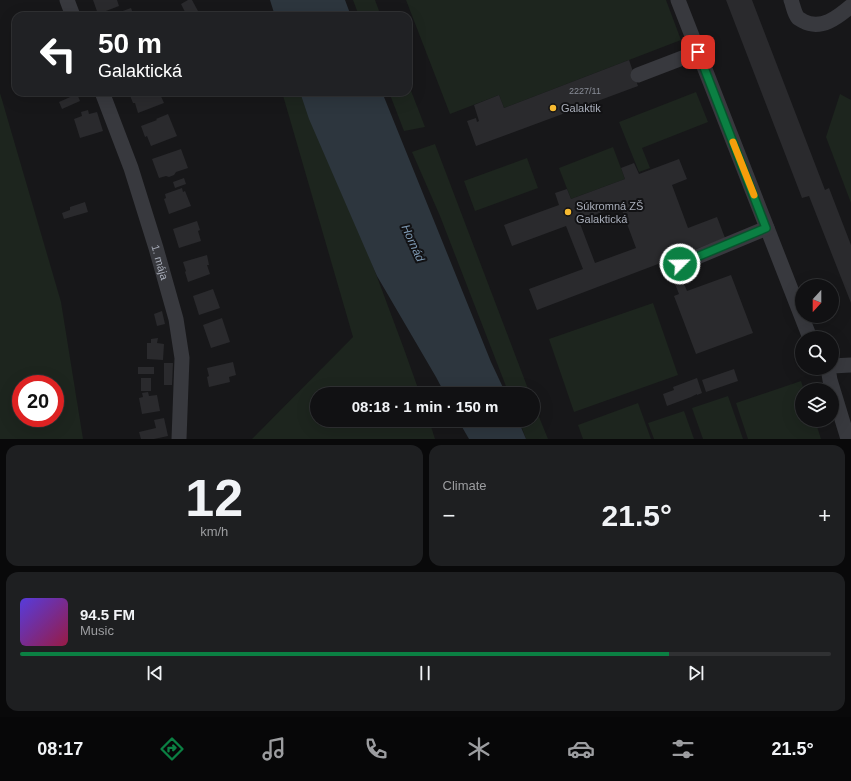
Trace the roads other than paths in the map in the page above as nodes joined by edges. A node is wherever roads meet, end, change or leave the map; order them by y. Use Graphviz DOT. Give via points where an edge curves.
graph roads {
  1 [pos="68,0"];
  2 [pos="678,0"];
  3 [pos="791,0"];
  4 [pos="851,6"];
  5 [pos="72,12"];
  6 [pos="698,52"];
  7 [pos="638,75"];
  8 [pos="103,96"];
  9 [pos="766,228"];
  10 [pos="680,264"];
  11 [pos="807,331"];
  12 [pos="851,365"];
  13 [pos="839,366"];
  14 [pos="829,375"];
  15 [pos="179,439"];
  16 [pos="848,439"];
  1 -- 5 [label="street"];
  2 -- 6 [label="street"];
  3 -- 4 [label="street" via="798,18 814,25 832,20"];
  6 -- 7 [label="street"];
  6 -- 9 [label="street"];
  8 -- 15 [label="street, 1. mája" via="133,175 176,319 182,358"];
  9 -- 10 [label="street"];
  9 -- 11 [label="street"];
  12 -- 13 [label="street"];
  14 -- 16 [label="street"];
}
